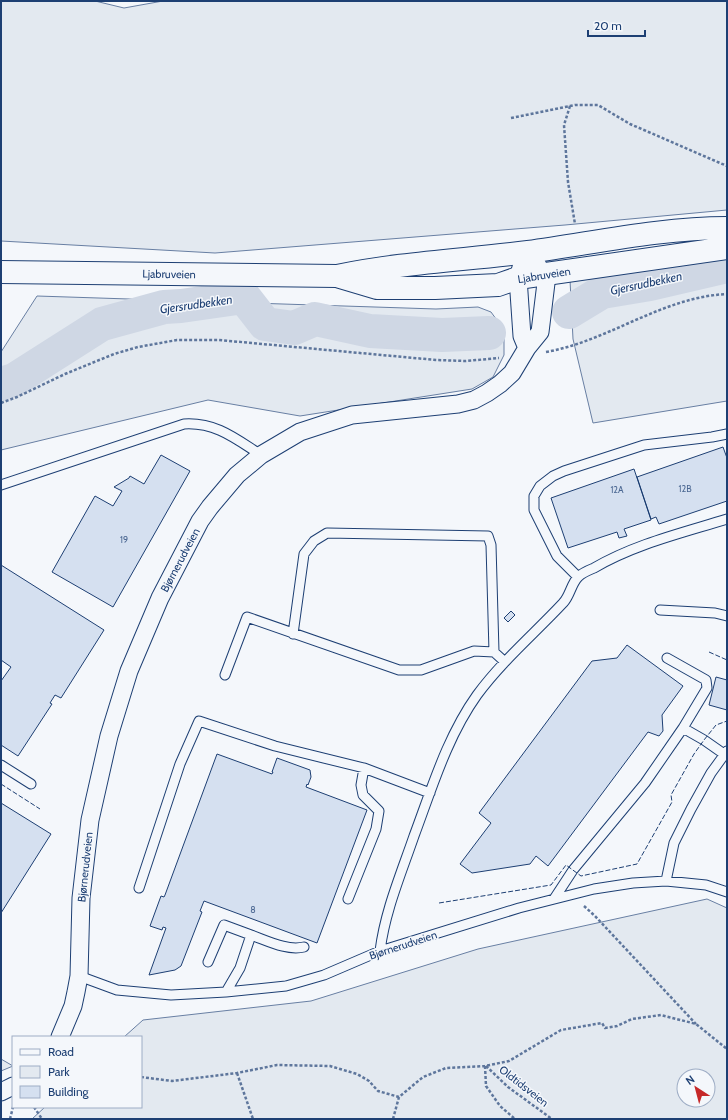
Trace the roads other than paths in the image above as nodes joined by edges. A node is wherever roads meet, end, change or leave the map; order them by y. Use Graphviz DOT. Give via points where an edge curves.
graph roads {
  1 [pos="727,228"];
  2 [pos="727,248"];
  3 [pos="528,252"];
  4 [pos="1,272"];
  5 [pos="542,275"];
  6 [pos="337,276"];
  7 [pos="518,278"];
  8 [pos="527,348"];
  9 [pos="727,434"];
  10 [pos="261,456"];
  11 [pos="1,485"];
  12 [pos="727,519"];
  13 [pos="578,577"];
  14 [pos="660,610"];
  15 [pos="727,616"];
  16 [pos="293,634"];
  17 [pos="494,652"];
  18 [pos="667,658"];
  19 [pos="505,662"];
  20 [pos="225,676"];
  21 [pos="683,728"];
  22 [pos="725,752"];
  23 [pos="1,765"];
  24 [pos="364,768"];
  25 [pos="30,784"];
  26 [pos="430,793"];
  27 [pos="666,881"];
  28 [pos="139,888"];
  29 [pos="727,892"];
  30 [pos="348,899"];
  31 [pos="554,899"];
  32 [pos="251,935"];
  33 [pos="304,947"];
  34 [pos="380,951"];
  35 [pos="208,962"];
  36 [pos="79,976"];
  37 [pos="226,992"];
  38 [pos="60,1036"];
  39 [pos="12,1086"];
  40 [pos="1,1092"];
  1 -- 3 [label="main road, Ljabruveien" via="689,229"];
  2 -- 5 [label="main road, Ljabruveien"];
  3 -- 5 [label="street, Bjørnerudveien"];
  3 -- 6 [label="main road, Ljabruveien" via="371,269"];
  3 -- 7 [label="street"];
  4 -- 6 [label="main road, Ljabruveien"];
  5 -- 7 [label="main road, Ljabruveien"];
  5 -- 8 [label="street, Bjørnerudveien" via="546,283 540,332"];
  6 -- 7 [label="main road, Ljabruveien" via="377,288 498,285"];
  7 -- 8 [label="street" via="522,336"];
  8 -- 10 [label="street, Bjørnerudveien" via="512,373 474,400 444,406 352,416 300,432"];
  9 -- 13 [label="lane" via="644,446 564,471 540,486 534,496 534,510 557,556"];
  10 -- 11 [label="lane" via="219,429 200,424 184,424"];
  10 -- 36 [label="street, Bjørnerudveien" via="237,475 200,521 160,598 129,671 109,736 90,820 81,898"];
  12 -- 13 [label="lane" via="641,545 606,560"];
  13 -- 19 [label="lane" via="565,601"];
  14 -- 15 [label="lane"];
  16 -- 17 [label="lane" via="399,670 421,670 474,651"];
  16 -- 17 [label="lane" via="304,554 314,541 327,534 488,536 491,545"];
  16 -- 20 [label="lane" via="247,617"];
  17 -- 19 [label="lane"];
  18 -- 21 [label="lane" via="706,680 707,684"];
  19 -- 26 [label="lane" via="484,686 461,720"];
  21 -- 22 [label="lane"];
  21 -- 31 [label="lane" via="645,783 573,870"];
  22 -- 27 [label="lane" via="690,809 674,843"];
  23 -- 25 [label="lane"];
  24 -- 26 [label="lane"];
  24 -- 28 [label="lane" via="275,746 198,721 180,764"];
  24 -- 30 [label="lane" via="361,785 363,794 379,811 376,829"];
  26 -- 34 [label="lane" via="392,898 382,930"];
  27 -- 29 [label="lane, Bjørnerudveien" via="706,885"];
  27 -- 31 [label="lane, Bjørnerudveien" via="594,889"];
  31 -- 34 [label="lane, Bjørnerudveien"];
  32 -- 33 [label="lane" via="287,948"];
  32 -- 35 [label="lane" via="224,925"];
  32 -- 37 [label="lane" via="240,968"];
  34 -- 37 [label="lane, Bjørnerudveien" via="324,975 294,984"];
  36 -- 37 [label="lane, Bjørnerudveien" via="117,990 171,995"];
  36 -- 38 [label="street, Bjørnerudveien" via="73,1006"];
  39 -- 40 [label="street"];
}
